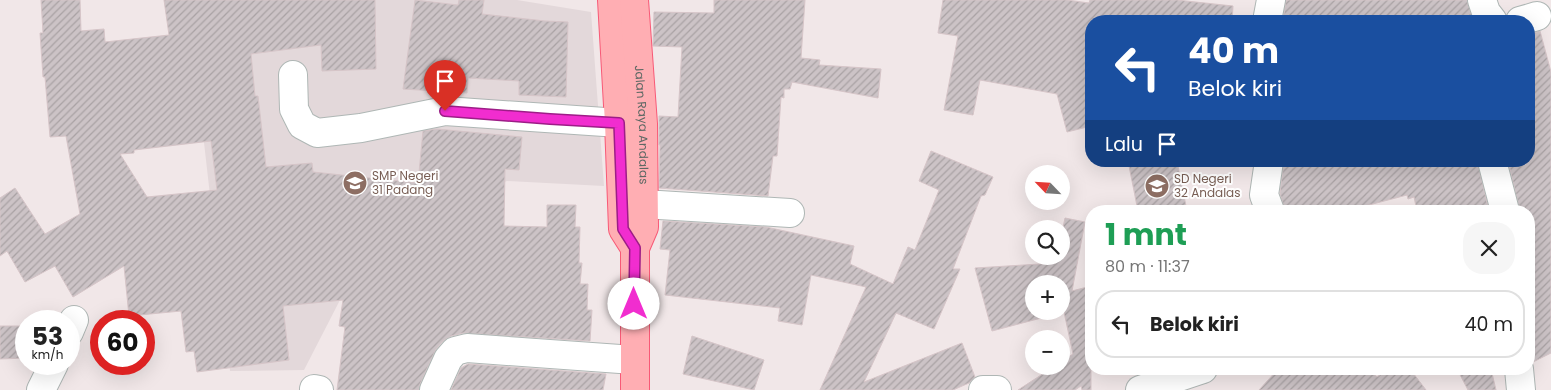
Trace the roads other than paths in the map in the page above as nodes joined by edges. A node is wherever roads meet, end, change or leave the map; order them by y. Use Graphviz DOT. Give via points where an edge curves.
graph roads {
  1 [pos="612,0"];
  2 [pos="634,0"];
  3 [pos="1271,0"];
  4 [pos="1482,0"];
  5 [pos="1268,15"];
  6 [pos="1488,15"];
  7 [pos="293,75"];
  8 [pos="619,123"];
  9 [pos="1268,167"];
  10 [pos="1494,167"];
  11 [pos="643,204"];
  12 [pos="1268,205"];
  13 [pos="1503,205"];
  14 [pos="790,213"];
  15 [pos="635,248"];
  16 [pos="634,360"];
  17 [pos="48,375"];
  18 [pos="1519,375"];
  19 [pos="1199,378"];
  20 [pos="41,390"];
  21 [pos="434,390"];
  22 [pos="635,390"];
  23 [pos="982,390"];
  24 [pos="997,390"];
  25 [pos="1140,390"];
  26 [pos="1520,390"];
  1 -- 8 [label="main road, Jalan Raya Andalas"];
  2 -- 11 [label="main road, Jalan Raya Andalas" via="642,124"];
  3 -- 5 [label="street"];
  4 -- 6 [label="street"];
  7 -- 8 [label="street" via="294,109 302,125 317,133 361,128 445,111"];
  8 -- 15 [label="main road, Jalan Raya Andalas" via="623,229"];
  9 -- 12 [label="street" via="1264,195"];
  10 -- 13 [label="street"];
  11 -- 14 [label="street"];
  11 -- 15 [label="main road, Jalan Raya Andalas" via="644,227"];
  15 -- 16 [label="main road, Jalan Raya Andalas"];
  16 -- 21 [label="street" via="468,348 455,351 448,358"];
  16 -- 22 [label="main road, Jalan Raya Andalas"];
  17 -- 20 [label="street"];
  18 -- 26 [label="street"];
  19 -- 25 [label="street"];
  23 -- 24 [label="street"];
}
